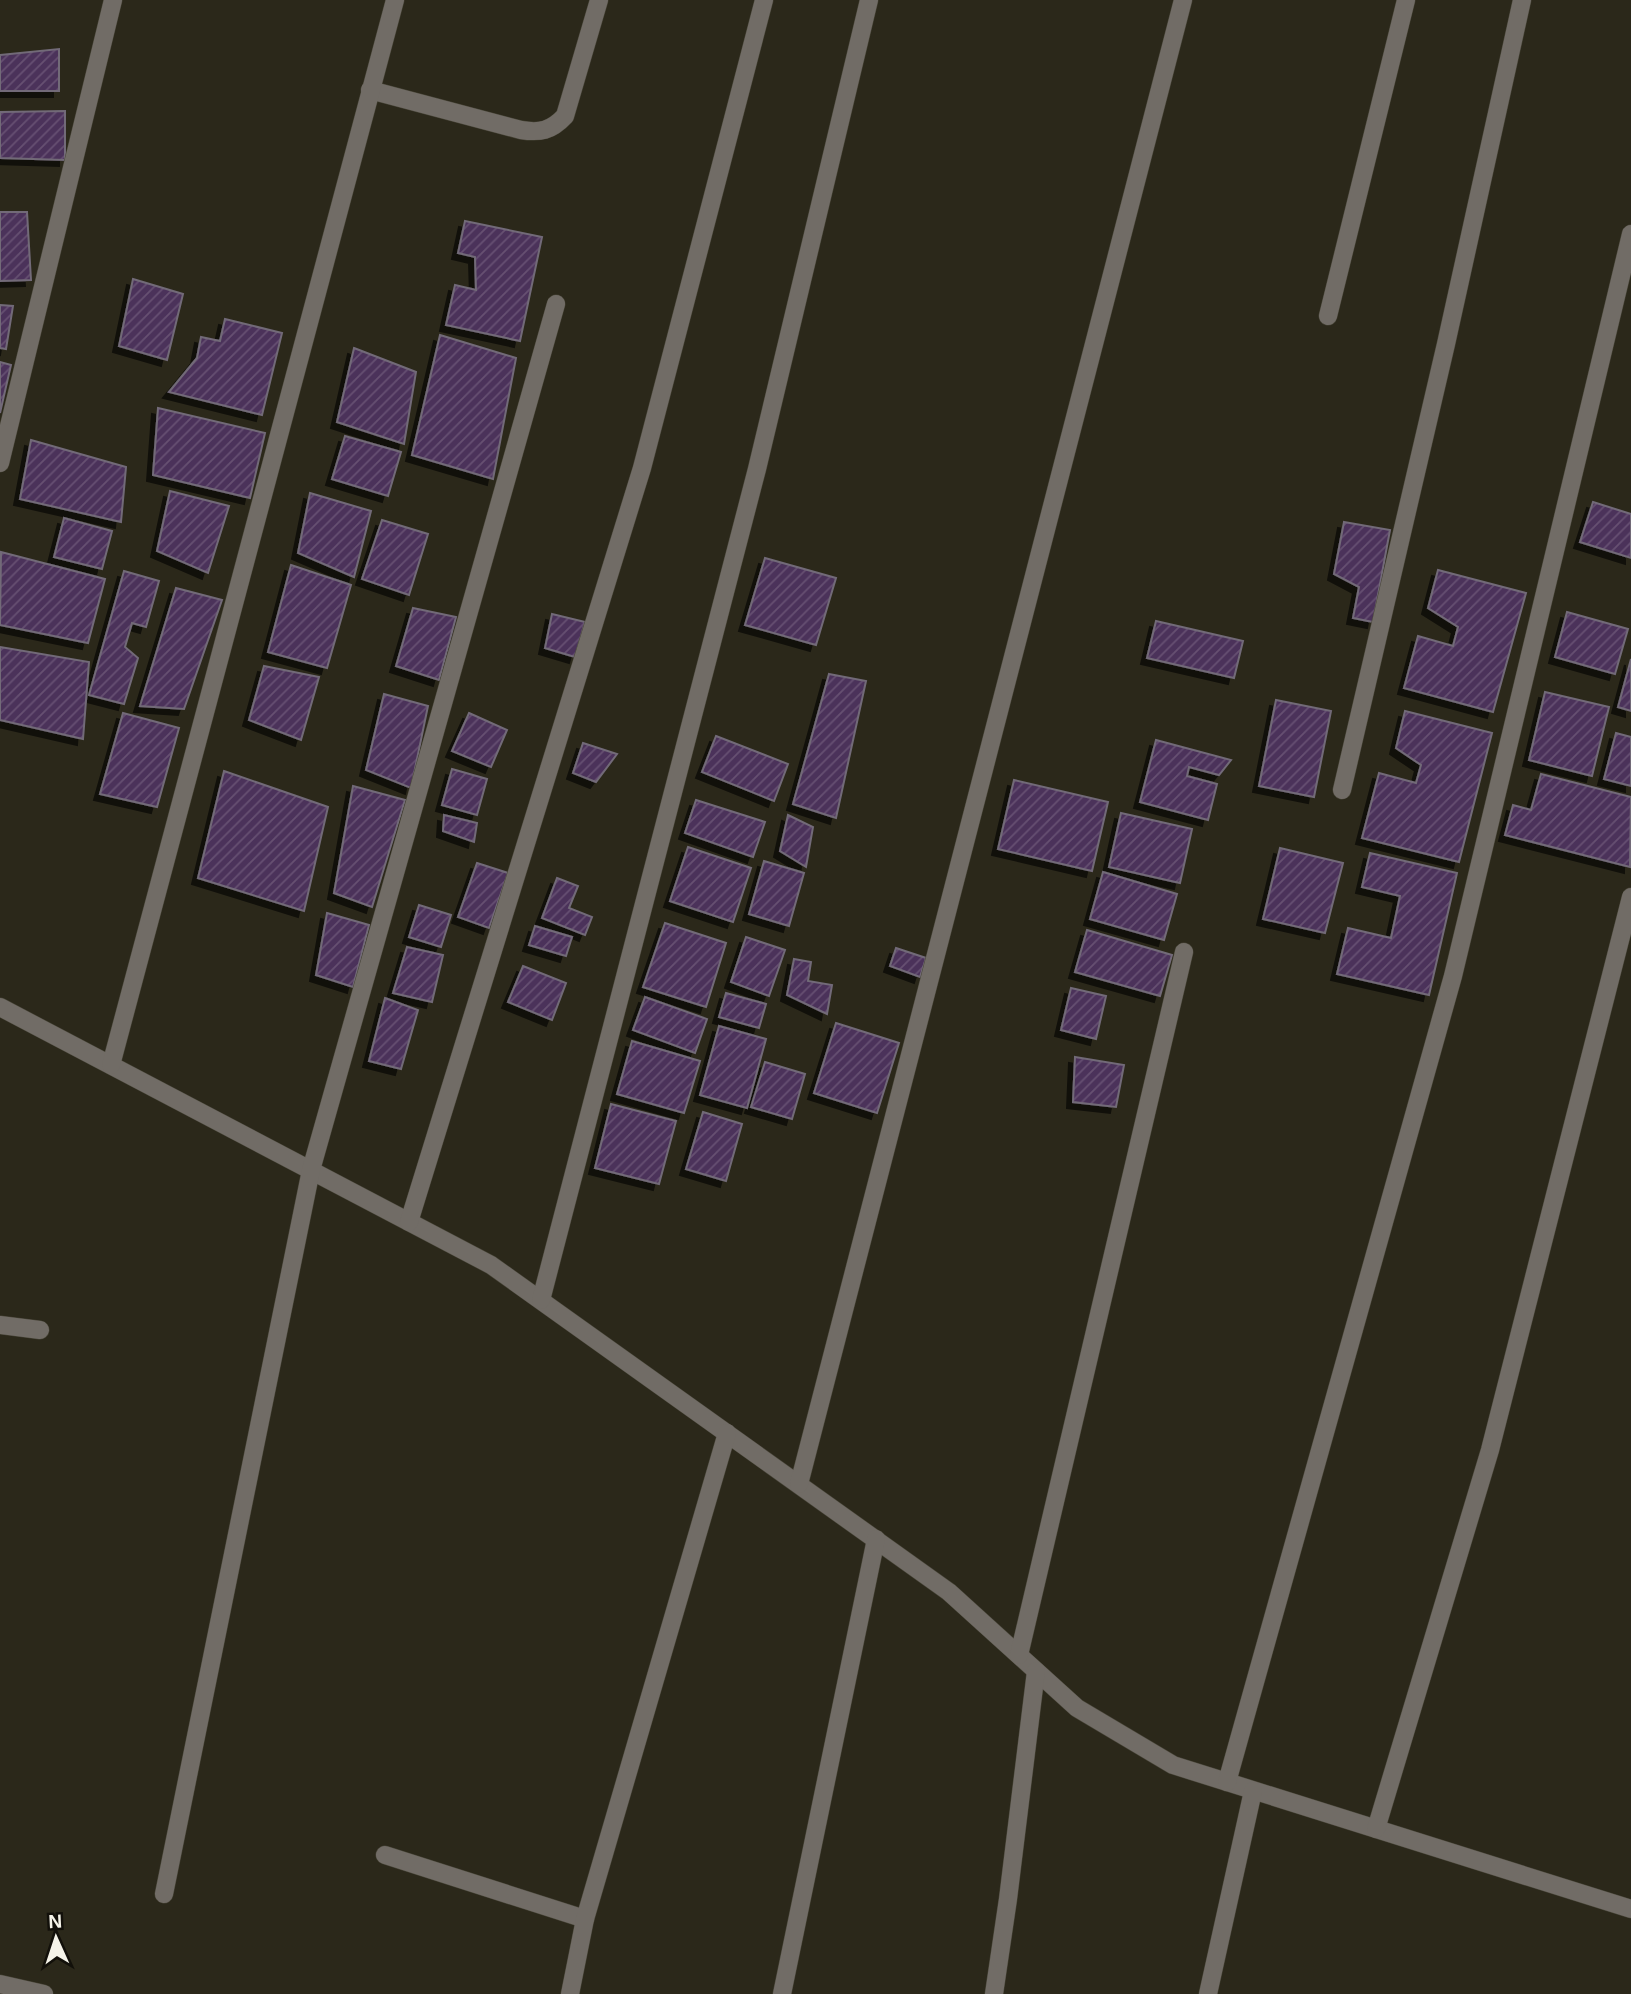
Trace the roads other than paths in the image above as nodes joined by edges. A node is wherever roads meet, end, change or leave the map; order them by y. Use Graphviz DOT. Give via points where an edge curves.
graph roads {
  1 [pos="113,0"];
  2 [pos="395,0"];
  3 [pos="600,0"];
  4 [pos="764,0"];
  5 [pos="869,0"];
  6 [pos="1184,0"];
  7 [pos="1406,0"];
  8 [pos="1522,0"];
  9 [pos="370,90"];
  10 [pos="1631,234"];
  11 [pos="556,303"];
  12 [pos="1328,316"];
  13 [pos="0,463"];
  14 [pos="1342,790"];
  15 [pos="1631,897"];
  16 [pos="1628,920"];
  17 [pos="1184,952"];
  18 [pos="0,1007"];
  19 [pos="111,1065"];
  20 [pos="311,1170"];
  21 [pos="409,1222"];
  22 [pos="541,1300"];
  23 [pos="0,1325"];
  24 [pos="40,1330"];
  25 [pos="727,1433"];
  26 [pos="799,1484"];
  27 [pos="876,1539"];
  28 [pos="1019,1655"];
  29 [pos="1036,1671"];
  30 [pos="1227,1782"];
  31 [pos="1253,1791"];
  32 [pos="1376,1829"];
  33 [pos="384,1855"];
  34 [pos="164,1894"];
  35 [pos="1631,1909"];
  36 [pos="585,1919"];
  37 [pos="0,1985"];
  38 [pos="44,1994"];
  39 [pos="570,1994"];
  40 [pos="782,1994"];
  41 [pos="994,1994"];
  42 [pos="1208,1994"];
  1 -- 13 [label="street"];
  2 -- 9 [label="street"];
  3 -- 9 [label="street" via="565,116 545,131 521,130"];
  4 -- 21 [label="street" via="642,468"];
  5 -- 22 [label="street" via="757,469"];
  6 -- 26 [label="street"];
  7 -- 12 [label="street"];
  8 -- 14 [label="street"];
  9 -- 19 [label="street"];
  10 -- 30 [label="street" via="1453,976"];
  11 -- 20 [label="street"];
  15 -- 16 [label="street"];
  16 -- 32 [label="street" via="1490,1450"];
  17 -- 28 [label="street"];
  18 -- 19 [label="street"];
  19 -- 20 [label="street"];
  20 -- 21 [label="street"];
  20 -- 34 [label="street"];
  21 -- 22 [label="street" via="491,1265"];
  22 -- 25 [label="street"];
  23 -- 24 [label="street"];
  25 -- 26 [label="street"];
  25 -- 36 [label="street"];
  26 -- 27 [label="street"];
  27 -- 28 [label="street" via="949,1592"];
  27 -- 40 [label="street"];
  28 -- 29 [label="street"];
  29 -- 30 [label="street" via="1077,1708 1173,1765"];
  29 -- 41 [label="street"];
  30 -- 31 [label="street"];
  31 -- 32 [label="street"];
  31 -- 42 [label="street"];
  32 -- 35 [label="street"];
  33 -- 36 [label="street"];
  36 -- 39 [label="street"];
  37 -- 38 [label="street"];
}
